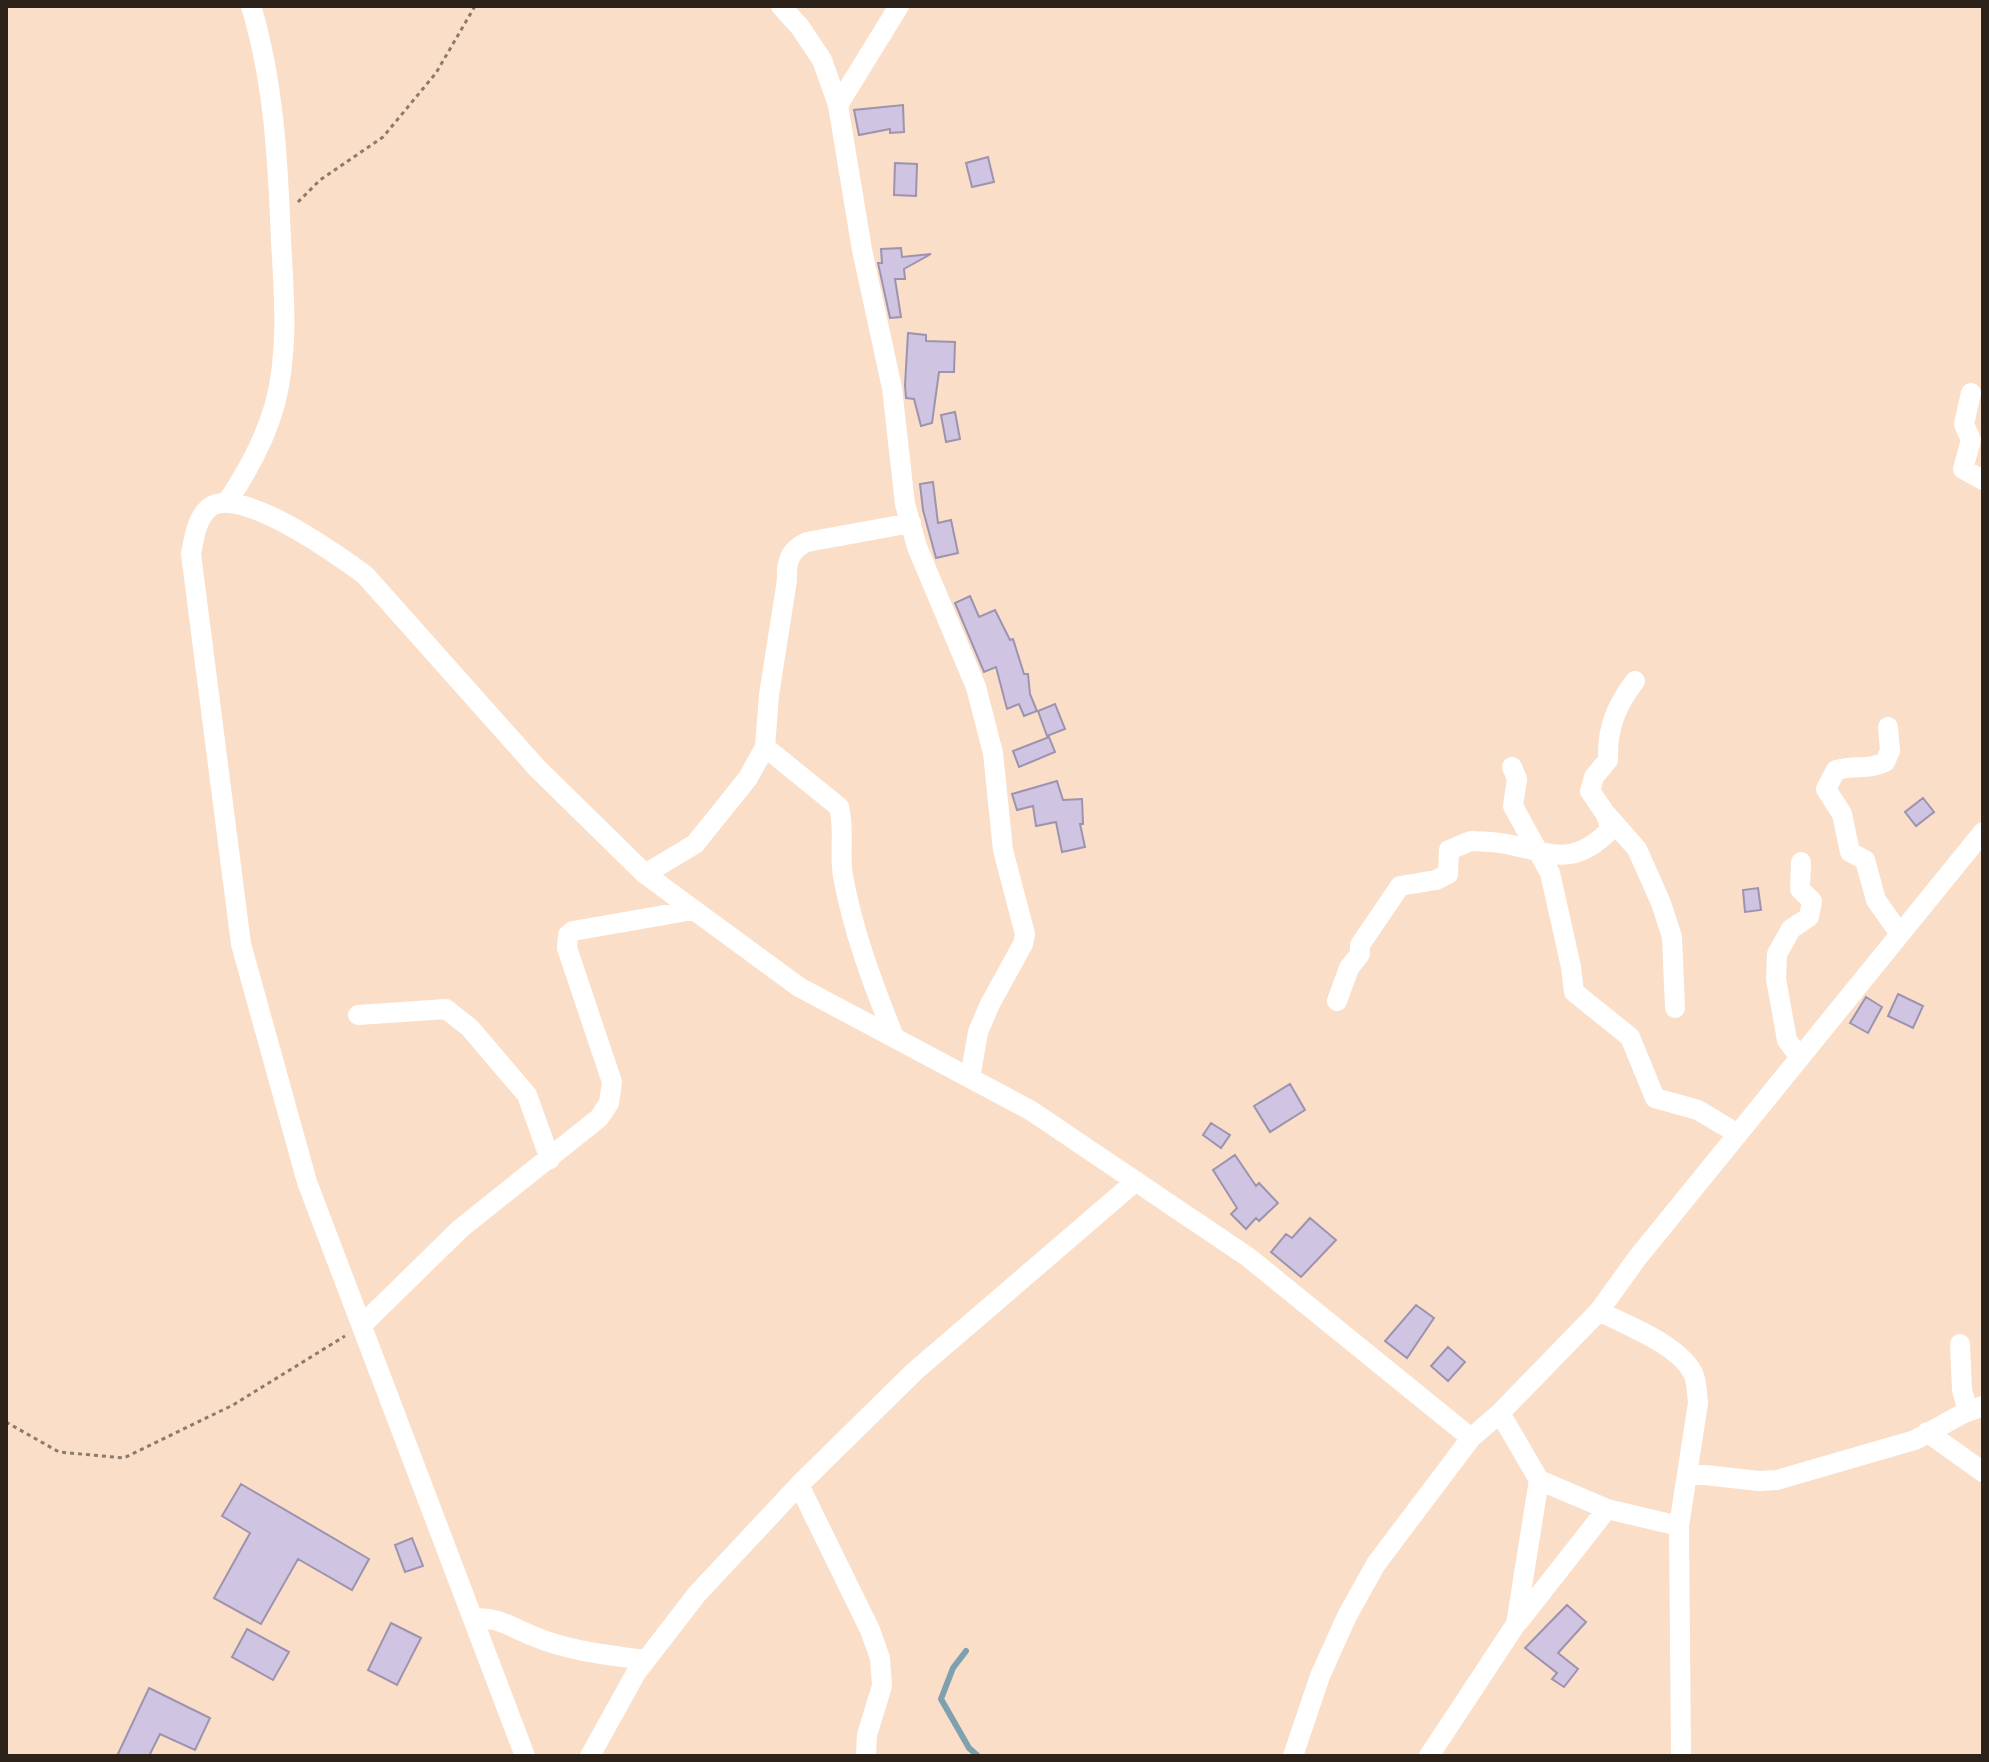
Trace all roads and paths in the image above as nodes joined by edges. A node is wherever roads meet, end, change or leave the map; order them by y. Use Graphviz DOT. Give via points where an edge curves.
graph roads {
  1 [pos="251,6"];
  2 [pos="475,6"];
  3 [pos="781,6"];
  4 [pos="899,6"];
  5 [pos="838,105"];
  6 [pos="280,221"];
  7 [pos="1971,393"];
  8 [pos="1983,480"];
  9 [pos="227,502"];
  10 [pos="911,523"];
  11 [pos="1635,681"];
  12 [pos="1888,727"];
  13 [pos="765,747"];
  14 [pos="1512,767"];
  15 [pos="1605,813"];
  16 [pos="1983,832"];
  17 [pos="1539,851"];
  18 [pos="1801,862"];
  19 [pos="645,874"];
  20 [pos="693,910"];
  21 [pos="1900,934"];
  22 [pos="1337,1001"];
  23 [pos="1675,1008"];
  24 [pos="358,1015"];
  25 [pos="894,1037"];
  26 [pos="1800,1058"];
  27 [pos="970,1078"];
  28 [pos="1738,1134"];
  29 [pos="550,1159"];
  30 [pos="1136,1181"];
  31 [pos="1599,1311"];
  32 [pos="362,1325"];
  33 [pos="1960,1344"];
  34 [pos="1976,1409"];
  35 [pos="1500,1413"];
  36 [pos="6,1422"];
  37 [pos="1927,1432"];
  38 [pos="1471,1438"];
  39 [pos="1983,1472"];
  40 [pos="1687,1473"];
  41 [pos="1539,1480"];
  42 [pos="799,1485"];
  43 [pos="1607,1509"];
  44 [pos="1679,1526"];
  45 [pos="473,1618"];
  46 [pos="1516,1624"];
  47 [pos="645,1660"];
  48 [pos="525,1756"];
  49 [pos="590,1756"];
  50 [pos="866,1756"];
  51 [pos="1293,1756"];
  52 [pos="1429,1756"];
  53 [pos="1681,1756"];
  1 -- 6 [label="street" via="277,136"];
  2 -- 6 [label="path" via="436,73 383,137 320,180"];
  3 -- 5 [label="street" via="822,60"];
  4 -- 5 [label="street"];
  5 -- 10 [label="street" via="892,388"];
  6 -- 9 [label="street" via="283,360 275,403 250,467"];
  7 -- 8 [label="street" via="1964,424 1971,440 1963,469"];
  9 -- 19 [label="street" via="257,509 365,575 537,768"];
  9 -- 32 [label="street" via="217,503 203,516 191,554 241,944 307,1182"];
  10 -- 13 [label="street" via="807,542 789,556"];
  10 -- 27 [label="street" via="976,687 993,753 1003,850 1025,934 978,1032"];
  11 -- 15 [label="street" via="1621,700 1607,735 1608,760 1590,791"];
  12 -- 21 [label="street" via="1890,751 1885,762 1836,770 1826,789 1842,814 1850,852 1865,860 1876,900"];
  13 -- 19 [label="street" via="748,778 695,844"];
  13 -- 25 [label="street" via="839,807 842,873 860,951"];
  14 -- 17 [label="street" via="1517,779 1513,806"];
  15 -- 17 [label="street" via="1611,829 1596,844 1554,857"];
  15 -- 23 [label="street" via="1637,849 1661,903 1672,937"];
  16 -- 21 [label="street"];
  17 -- 22 [label="street" via="1472,841 1449,850 1448,874 1400,886 1360,945"];
  17 -- 28 [label="street" via="1550,873 1574,992 1630,1037 1655,1098 1698,1110"];
  18 -- 26 [label="street" via="1800,889 1812,901 1811,909 1777,954 1776,979 1787,1040"];
  19 -- 20 [label="street"];
  20 -- 25 [label="street" via="799,987"];
  20 -- 29 [label="street" via="568,935 567,948 612,1094 599,1118"];
  21 -- 26 [label="street"];
  24 -- 29 [label="street" via="446,1009 470,1028 527,1095"];
  25 -- 27 [label="street"];
  26 -- 28 [label="street"];
  27 -- 30 [label="street" via="1030,1110"];
  28 -- 31 [label="street"];
  29 -- 32 [label="street" via="460,1229"];
  30 -- 38 [label="street" via="1248,1257"];
  30 -- 42 [label="street" via="915,1371"];
  31 -- 35 [label="street"];
  31 -- 40 [label="street" via="1672,1349 1694,1374 1698,1403"];
  32 -- 36 [label="path" via="233,1405 124,1458 59,1452"];
  32 -- 45 [label="street"];
  33 -- 34 [label="street" via="1962,1390"];
  34 -- 37 [label="street"];
  35 -- 38 [label="street"];
  35 -- 41 [label="street"];
  37 -- 39 [label="street"];
  37 -- 40 [label="street" via="1777,1480"];
  38 -- 51 [label="street" via="1369,1577 1320,1676"];
  40 -- 44 [label="street"];
  41 -- 43 [label="street"];
  41 -- 46 [label="street"];
  42 -- 47 [label="street" via="697,1594"];
  42 -- 50 [label="street" via="880,1658 882,1686"];
  43 -- 44 [label="street"];
  43 -- 46 [label="street"];
  44 -- 53 [label="street"];
  45 -- 47 [label="street" via="494,1618 586,1652"];
  45 -- 48 [label="street"];
  46 -- 52 [label="street"];
  47 -- 49 [label="street"];
}
